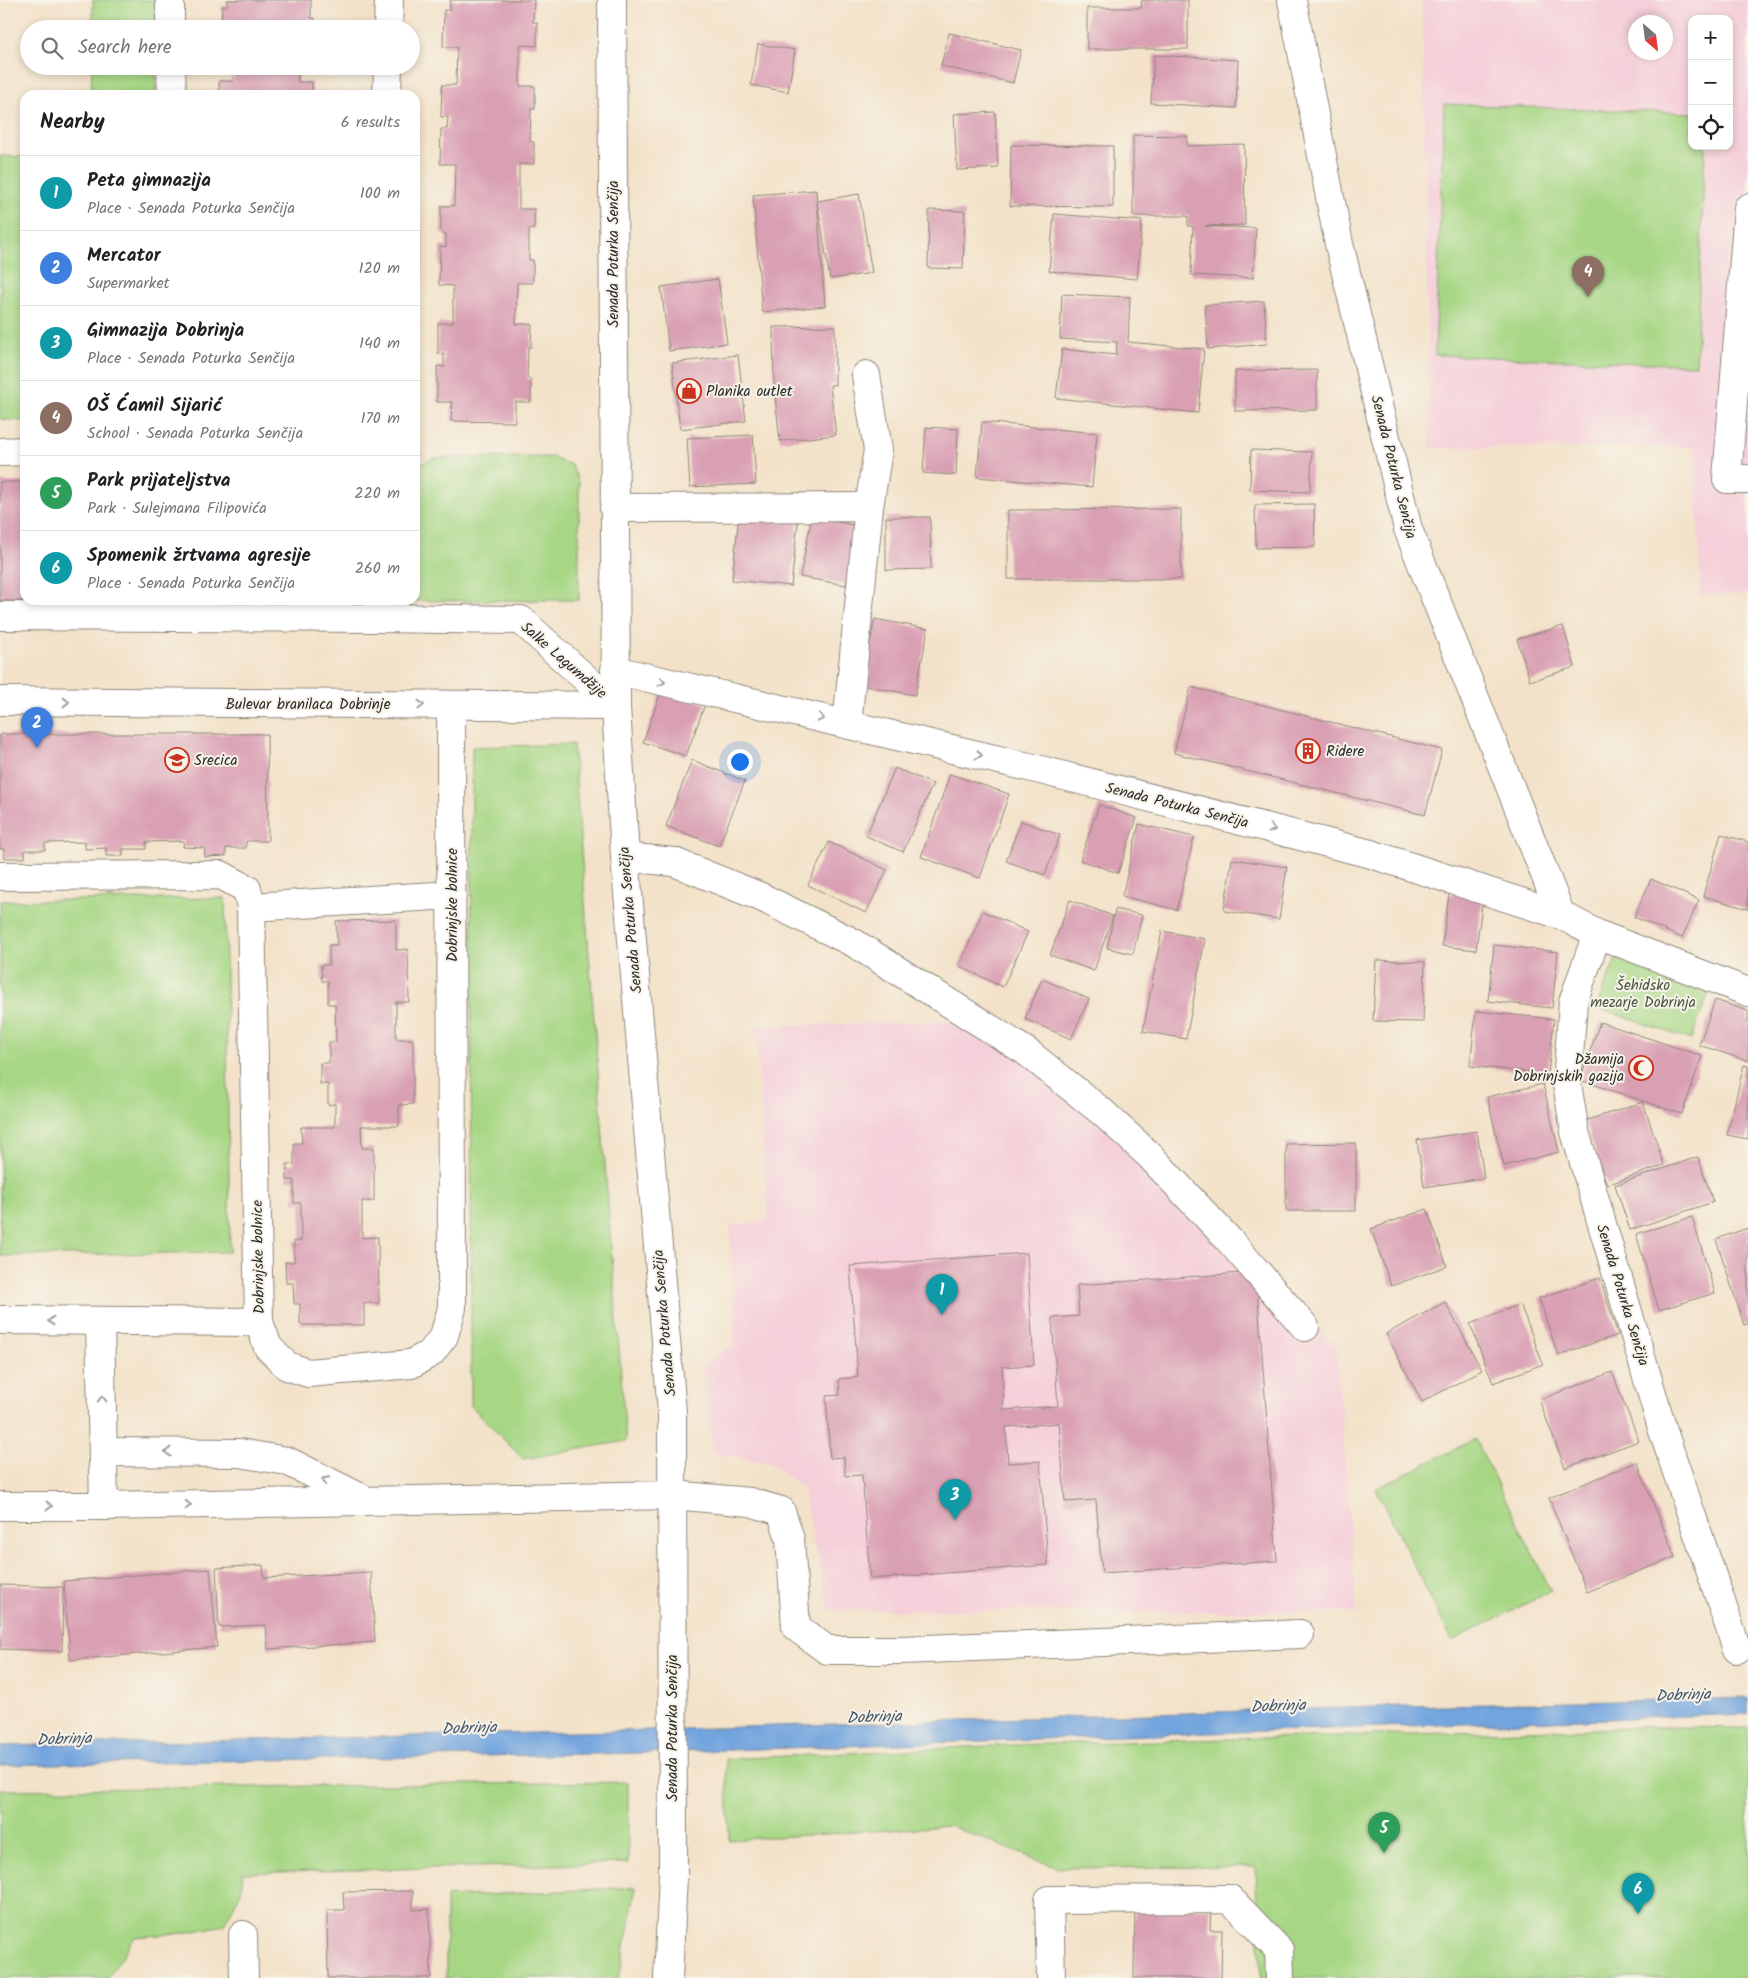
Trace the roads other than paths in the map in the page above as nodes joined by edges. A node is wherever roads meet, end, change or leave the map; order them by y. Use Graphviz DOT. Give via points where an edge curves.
graph roads {
  1 [pos="170,0"];
  2 [pos="389,0"];
  3 [pos="612,0"];
  4 [pos="1292,0"];
  5 [pos="170,20"];
  6 [pos="388,20"];
  7 [pos="171,75"];
  8 [pos="388,75"];
  9 [pos="172,90"];
  10 [pos="387,90"];
  11 [pos="1748,208"];
  12 [pos="866,375"];
  13 [pos="20,451"];
  14 [pos="0,452"];
  15 [pos="1748,479"];
  16 [pos="870,507"];
  17 [pos="614,508"];
  18 [pos="182,608"];
  19 [pos="378,609"];
  20 [pos="0,616"];
  21 [pos="615,670"];
  22 [pos="0,701"];
  23 [pos="451,705"];
  24 [pos="616,706"];
  25 [pos="847,724"];
  26 [pos="625,857"];
  27 [pos="0,876"];
  28 [pos="452,895"];
  29 [pos="252,907"];
  30 [pos="1561,915"];
  31 [pos="1597,934"];
  32 [pos="1748,992"];
  33 [pos="0,1320"];
  34 [pos="100,1321"];
  35 [pos="259,1322"];
  36 [pos="1306,1327"];
  37 [pos="103,1452"];
  38 [pos="673,1495"];
  39 [pos="368,1502"];
  40 [pos="0,1506"];
  41 [pos="104,1506"];
  42 [pos="1300,1634"];
  43 [pos="1737,1649"];
  44 [pos="243,1935"];
  45 [pos="244,1978"];
  46 [pos="668,1978"];
  47 [pos="1051,1978"];
  48 [pos="1280,1978"];
  1 -- 5 [label="street"];
  2 -- 6 [label="street"];
  3 -- 17 [label="street, Senada Poturka Senčija"];
  4 -- 30 [label="street, Senada Poturka Senčija" via="1339,244 1408,530"];
  7 -- 9 [label="street"];
  8 -- 10 [label="street"];
  11 -- 15 [label="street" via="1727,479"];
  12 -- 16 [label="street" via="878,450"];
  13 -- 14 [label="street"];
  16 -- 17 [label="street"];
  16 -- 25 [label="street"];
  17 -- 21 [label="street, Senada Poturka Senčija"];
  18 -- 19 [label="street"];
  18 -- 20 [label="street"];
  19 -- 24 [label="street, Salke Lagumdžije" via="521,620"];
  21 -- 24 [label="street, Senada Poturka Senčija"];
  21 -- 25 [label="street, Senada Poturka Senčija, one-way"];
  22 -- 23 [label="street, Bulevar branilaca Dobrinje, one-way"];
  23 -- 24 [label="street, Bulevar branilaca Dobrinje"];
  23 -- 28 [label="street, Dobrinjske bolnice"];
  24 -- 26 [label="street, Senada Poturka Senčija"];
  25 -- 30 [label="street, Senada Poturka Senčija, one-way" via="1371,854"];
  26 -- 36 [label="street" via="674,862 761,897 854,943 1027,1052 1102,1112 1149,1155"];
  26 -- 38 [label="street, Senada Poturka Senčija" via="672,1412"];
  27 -- 29 [label="street, Dobrinjske bolnice" via="221,875 247,889"];
  28 -- 29 [label="street"];
  28 -- 35 [label="street, Dobrinjske bolnice" via="452,1308 444,1336 431,1353 410,1364 308,1373 287,1366 268,1347"];
  29 -- 35 [label="street, Dobrinjske bolnice"];
  30 -- 31 [label="street, Senada Poturka Senčija"];
  31 -- 32 [label="street, Senada Poturka Senčija"];
  31 -- 43 [label="street, Senada Poturka Senčija" via="1573,1002 1567,1084 1575,1132 1663,1431"];
  34 -- 33 [label="street, one-way"];
  34 -- 35 [label="street"];
  37 -- 34 [label="street, one-way"];
  39 -- 37 [label="street, one-way" via="287,1460 240,1453"];
  37 -- 41 [label="street"];
  38 -- 39 [label="street"];
  38 -- 42 [label="street" via="750,1502 781,1512 790,1539 796,1627 826,1650 902,1650"];
  38 -- 46 [label="street, Senada Poturka Senčija" via="673,1843"];
  41 -- 39 [label="street, one-way"];
  40 -- 41 [label="street, one-way"];
  44 -- 45 [label="street"];
  47 -- 48 [label="street" via="1050,1900 1230,1899 1279,1950"];
}
